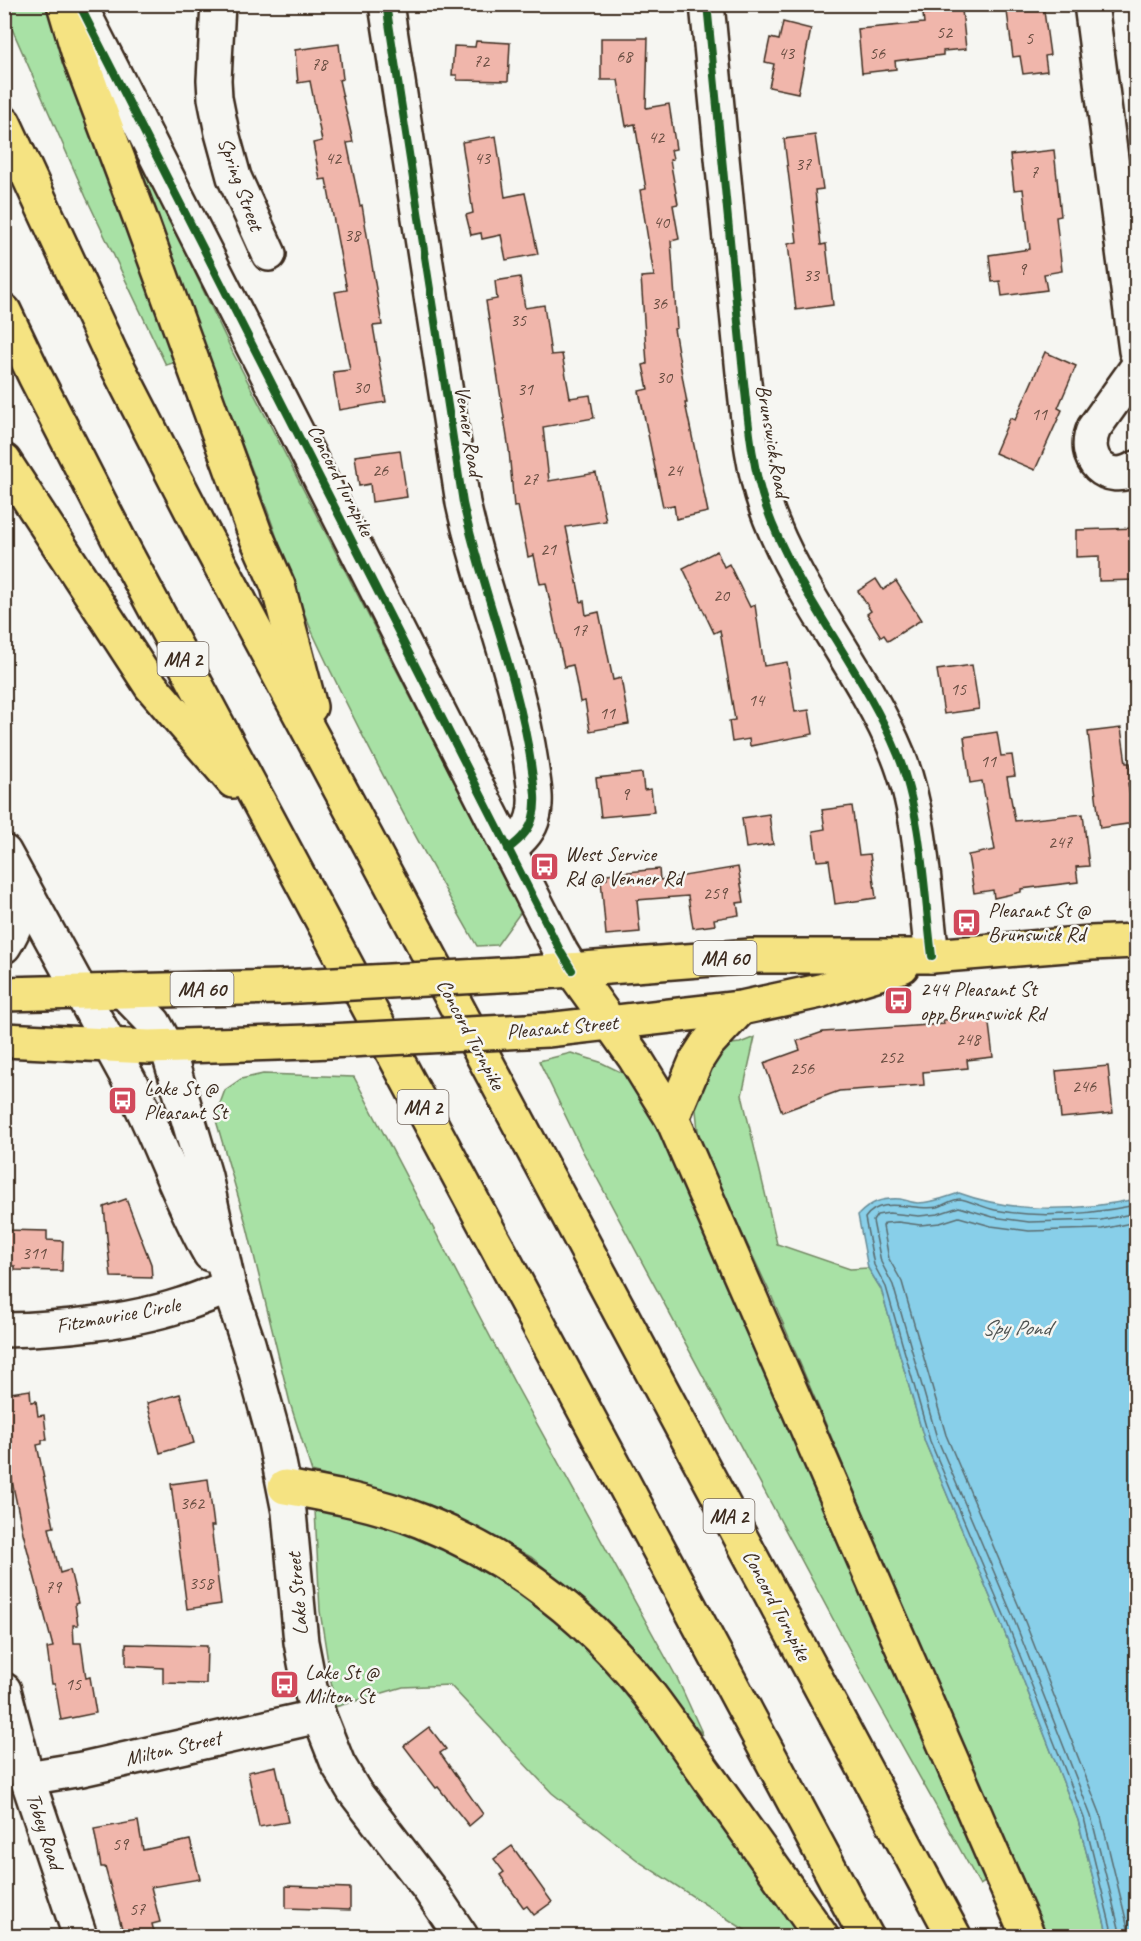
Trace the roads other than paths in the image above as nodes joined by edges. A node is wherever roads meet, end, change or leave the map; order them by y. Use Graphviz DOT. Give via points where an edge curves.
graph roads {
  1 [pos="64,4"];
  2 [pos="79,4"];
  3 [pos="218,4"];
  4 [pos="386,4"];
  5 [pos="707,4"];
  6 [pos="1091,4"];
  7 [pos="4,123"];
  8 [pos="269,254"];
  9 [pos="4,311"];
  10 [pos="1137,351"];
  11 [pos="1137,369"];
  12 [pos="4,461"];
  13 [pos="1137,468"];
  14 [pos="325,761"];
  15 [pos="272,824"];
  16 [pos="508,849"];
  17 [pos="4,852"];
  18 [pos="21,884"];
  19 [pos="1137,941"];
  20 [pos="4,946"];
  21 [pos="933,956"];
  22 [pos="572,970"];
  23 [pos="123,991"];
  24 [pos="80,992"];
  25 [pos="4,994"];
  26 [pos="741,1008"];
  27 [pos="611,1024"];
  28 [pos="4,1040"];
  29 [pos="111,1047"];
  30 [pos="167,1047"];
  31 [pos="672,1118"];
  32 [pos="229,1287"];
  33 [pos="4,1330"];
  34 [pos="285,1487"];
  35 [pos="4,1690"];
  36 [pos="319,1716"];
  37 [pos="27,1778"];
  38 [pos="80,1936"];
  39 [pos="461,1936"];
  40 [pos="821,1936"];
  41 [pos="866,1936"];
  42 [pos="954,1936"];
  43 [pos="1028,1936"];
  1 -- 14 [label="main road" via="80,58 256,536 278,586"];
  2 -- 16 [label="street, Concord Turnpike"];
  3 -- 8 [label="street, Spring Street" via="214,80 222,133 234,177"];
  4 -- 16 [label="street, Venner Road" via="463,503 514,680 535,792 534,815 525,834"];
  5 -- 21 [label="street, Brunswick Road" via="743,373 759,483 787,555 899,756 915,819"];
  6 -- 10 [label="street"];
  7 -- 14 [label="main road, Concord Turnpike / MA 2" via="116,364"];
  9 -- 15 [label="main road, MA 2" via="79,463"];
  11 -- 13 [label="street" via="1094,428 1089,446 1091,456 1105,471 1125,474"];
  12 -- 15 [label="main road" via="151,687"];
  14 -- 42 [label="main road, Concord Turnpike / MA 2"];
  15 -- 41 [label="main road, MA 2"];
  16 -- 22 [label="street, Concord Turnpike"];
  17 -- 18 [label="street"];
  18 -- 20 [label="street" via="20,914"];
  18 -- 24 [label="street"];
  19 -- 21 [label="main road, Pleasant Street / MA 60"];
  21 -- 22 [label="main road, Pleasant Street / MA 60" via="789,954"];
  21 -- 26 [label="main road, Pleasant Street / MA 60" via="820,991"];
  22 -- 23 [label="main road, Pleasant Street / MA 60, bridge" via="280,987"];
  22 -- 27 [label="main road"];
  23 -- 24 [label="main road, Pleasant Street / MA 60"];
  23 -- 30 [label="street, Lake Street" via="154,1023"];
  24 -- 25 [label="main road, Pleasant Street / MA 60"];
  24 -- 29 [label="street, Lake Street"];
  26 -- 27 [label="main road, Pleasant Street / MA 60"];
  26 -- 31 [label="main road" via="696,1061"];
  27 -- 30 [label="main road, Pleasant Street / MA 60, bridge"];
  27 -- 31 [label="main road"];
  28 -- 29 [label="main road, Pleasant Street / MA 60"];
  29 -- 30 [label="main road, Pleasant Street / MA 60"];
  29 -- 32 [label="street, Lake Street" via="146,1112 192,1220"];
  30 -- 32 [label="street, Lake Street" via="205,1176"];
  31 -- 43 [label="main road"];
  32 -- 33 [label="street, Fitzmaurice Circle" via="150,1313"];
  32 -- 34 [label="street, Lake Street" via="264,1399"];
  34 -- 36 [label="street, Lake Street" via="301,1642"];
  34 -- 40 [label="main road" via="343,1498 429,1524 511,1567 569,1610 606,1644 646,1690"];
  35 -- 37 [label="street, Tobey Road"];
  36 -- 37 [label="street, Milton Street"];
  36 -- 39 [label="street, Lake Street" via="338,1764 354,1791"];
  37 -- 38 [label="street, Tobey Road"];
}
